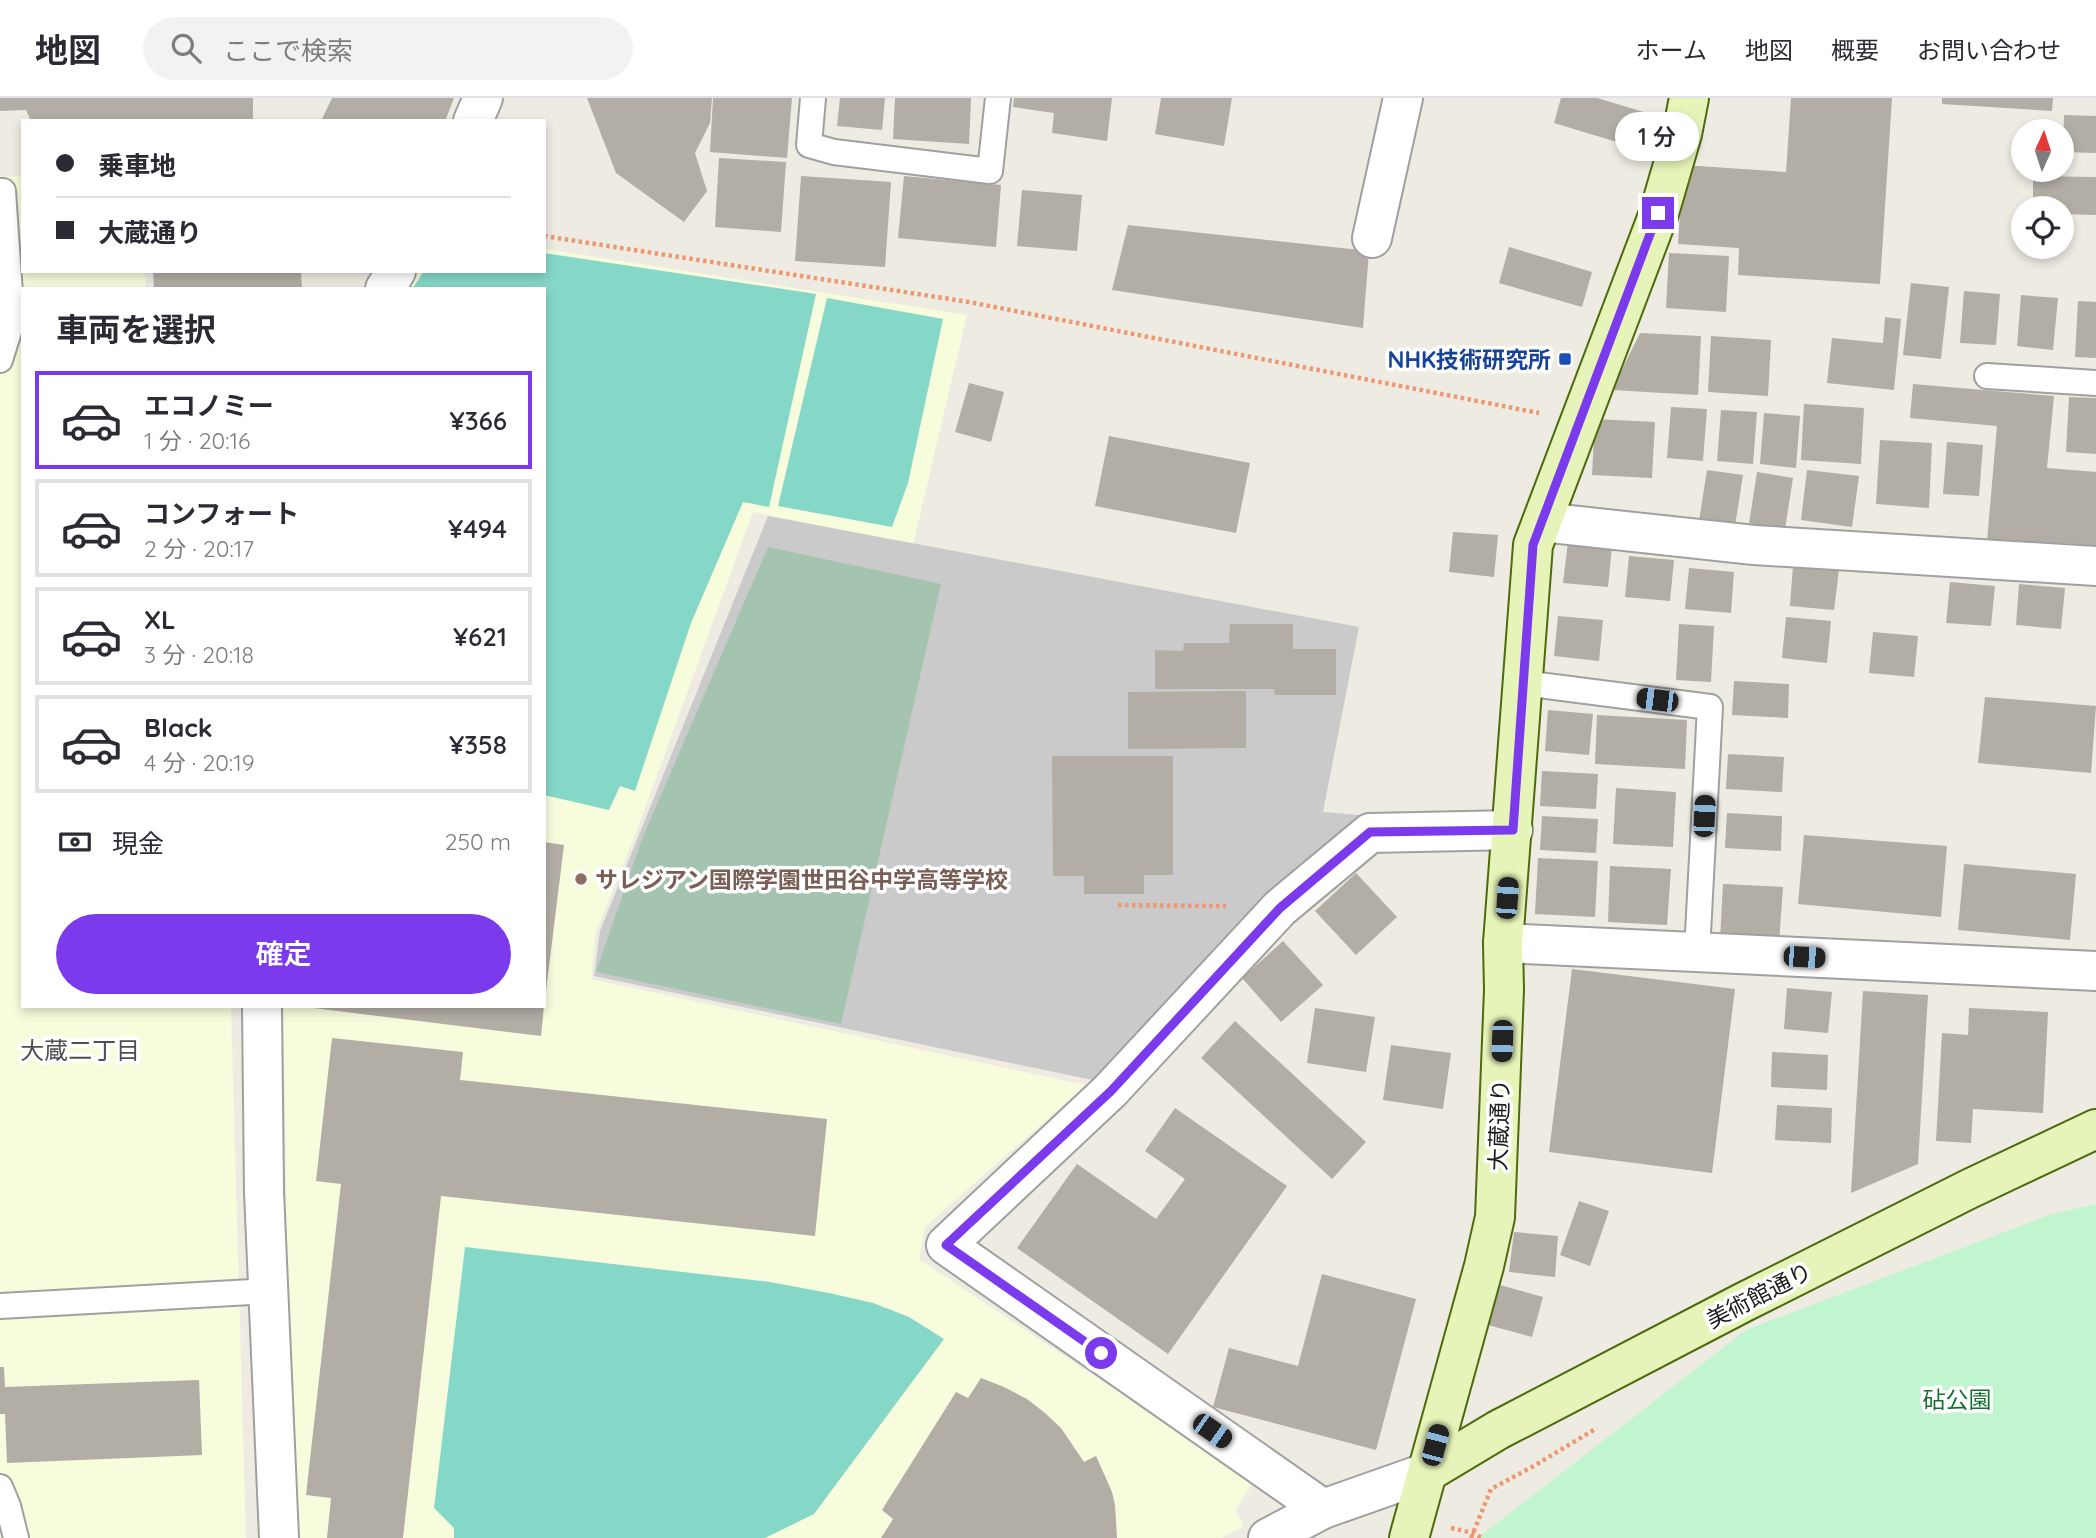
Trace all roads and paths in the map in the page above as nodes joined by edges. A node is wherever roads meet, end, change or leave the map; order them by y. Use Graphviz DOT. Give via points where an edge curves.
graph roads {
  1 [pos="483,98"];
  2 [pos="813,98"];
  3 [pos="998,98"];
  4 [pos="1403,98"];
  5 [pos="1689,98"];
  6 [pos="474,119"];
  7 [pos="0,191"];
  8 [pos="546,236"];
  9 [pos="1372,238"];
  10 [pos="0,360"];
  11 [pos="1987,376"];
  12 [pos="2096,383"];
  13 [pos="1579,421"];
  14 [pos="1542,522"];
  15 [pos="2096,566"];
  16 [pos="1523,682"];
  17 [pos="1513,830"];
  18 [pos="1118,905"];
  19 [pos="1262,926"];
  20 [pos="1503,943"];
  21 [pos="1697,952"];
  22 [pos="2096,971"];
  23 [pos="262,1008"];
  24 [pos="2096,1123"];
  25 [pos="268,1291"];
  26 [pos="0,1306"];
  27 [pos="1428,1472"];
  28 [pos="0,1488"];
  29 [pos="1323,1509"];
  30 [pos="1426,1532"];
  31 [pos="16,1538"];
  32 [pos="279,1538"];
  33 [pos="1268,1538"];
  34 [pos="1482,1538"];
  1 -- 6 [label="street"];
  2 -- 3 [label="lane" via="809,145 990,171"];
  4 -- 9 [label="street"];
  5 -- 13 [label="street, 大蔵通り" via="1658,213"];
  7 -- 10 [label="lane" via="12,322"];
  8 -- 13 [label="path" via="969,302"];
  11 -- 12 [label="lane"];
  13 -- 14 [label="street, 大蔵通り"];
  14 -- 15 [label="street" via="1754,545"];
  14 -- 16 [label="street, 大蔵通り" via="1533,545"];
  16 -- 17 [label="street, 大蔵通り"];
  16 -- 21 [label="lane" via="1710,707"];
  17 -- 19 [label="street" via="1370,832"];
  17 -- 20 [label="street, 大蔵通り"];
  18 -- 19 [label="path" via="1226,906"];
  19 -- 29 [label="street" via="1111,1091 946,1245"];
  20 -- 21 [label="street"];
  20 -- 27 [label="street, 大蔵通り" via="1495,1217"];
  21 -- 22 [label="street"];
  23 -- 25 [label="street"];
  24 -- 27 [label="street, 美術館通り" via="1498,1430"];
  25 -- 26 [label="lane"];
  25 -- 32 [label="street"];
  27 -- 29 [label="street"];
  27 -- 30 [label="street, 大蔵通り"];
  28 -- 31 [label="lane"];
  29 -- 33 [label="street"];
  30 -- 34 [label="path" via="1473,1533"];
}
